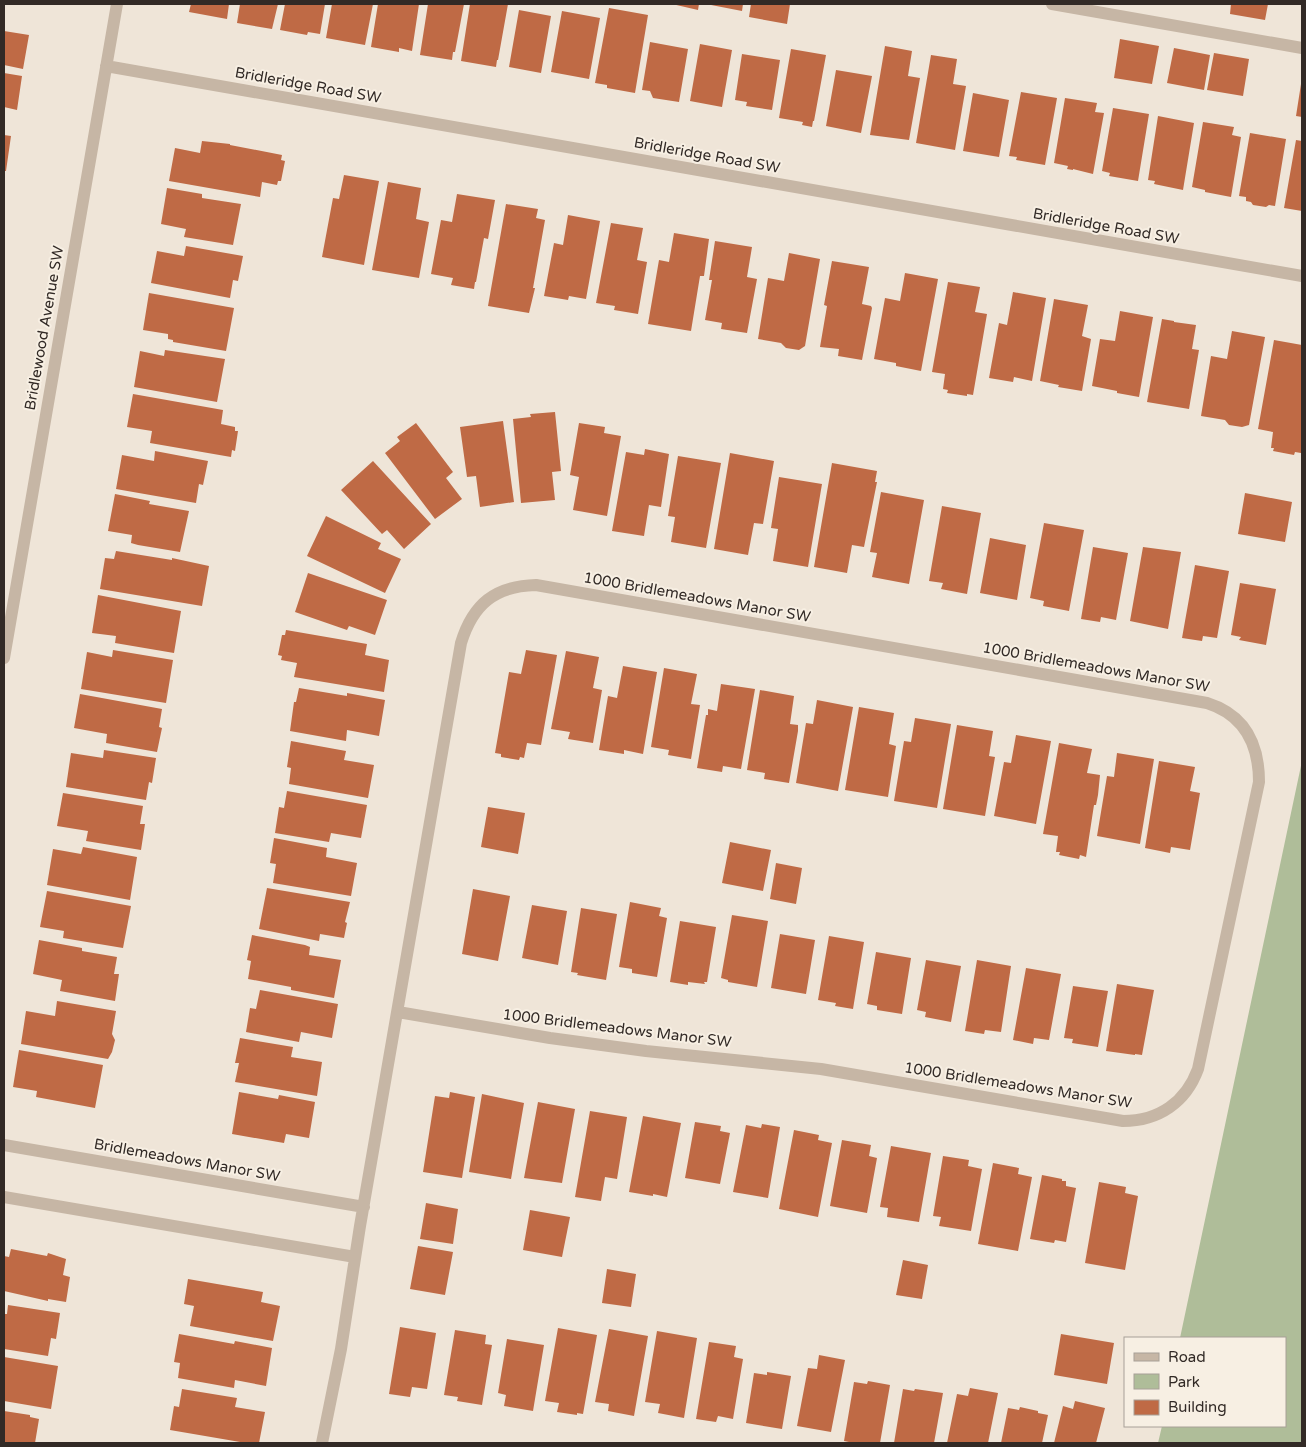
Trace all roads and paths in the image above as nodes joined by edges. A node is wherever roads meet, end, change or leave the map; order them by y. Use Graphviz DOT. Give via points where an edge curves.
graph roads {
  1 [pos="117,4"];
  2 [pos="1052,4"];
  3 [pos="1302,48"];
  4 [pos="106,66"];
  5 [pos="1302,276"];
  6 [pos="4,658"];
  7 [pos="398,1012"];
  8 [pos="4,1145"];
  9 [pos="4,1197"];
  10 [pos="364,1207"];
  11 [pos="355,1257"];
  12 [pos="322,1443"];
  1 -- 4 [label="street, Bridlewood Avenue SW"];
  2 -- 3 [label="street"];
  4 -- 5 [label="street, Bridleridge Road SW"];
  4 -- 6 [label="street, Bridlewood Avenue SW"];
  7 -- 7 [label="street, 1000 Bridlemeadows Manor SW" via="461,643 473,613 483,602 507,588 536,585 1207,703 1239,722 1247,731 1257,754 1259,782 1198,1069 1179,1100 1149,1118 1123,1120 821,1069 646,1051"];
  7 -- 10 [label="street, 1000 Bridlemeadows Manor SW"];
  8 -- 10 [label="street, Bridlemeadows Manor SW"];
  9 -- 11 [label="street"];
  10 -- 11 [label="street, 1000 Bridlemeadows Manor SW"];
  11 -- 12 [label="street, 1000 Bridlemeadows Manor SW"];
}
